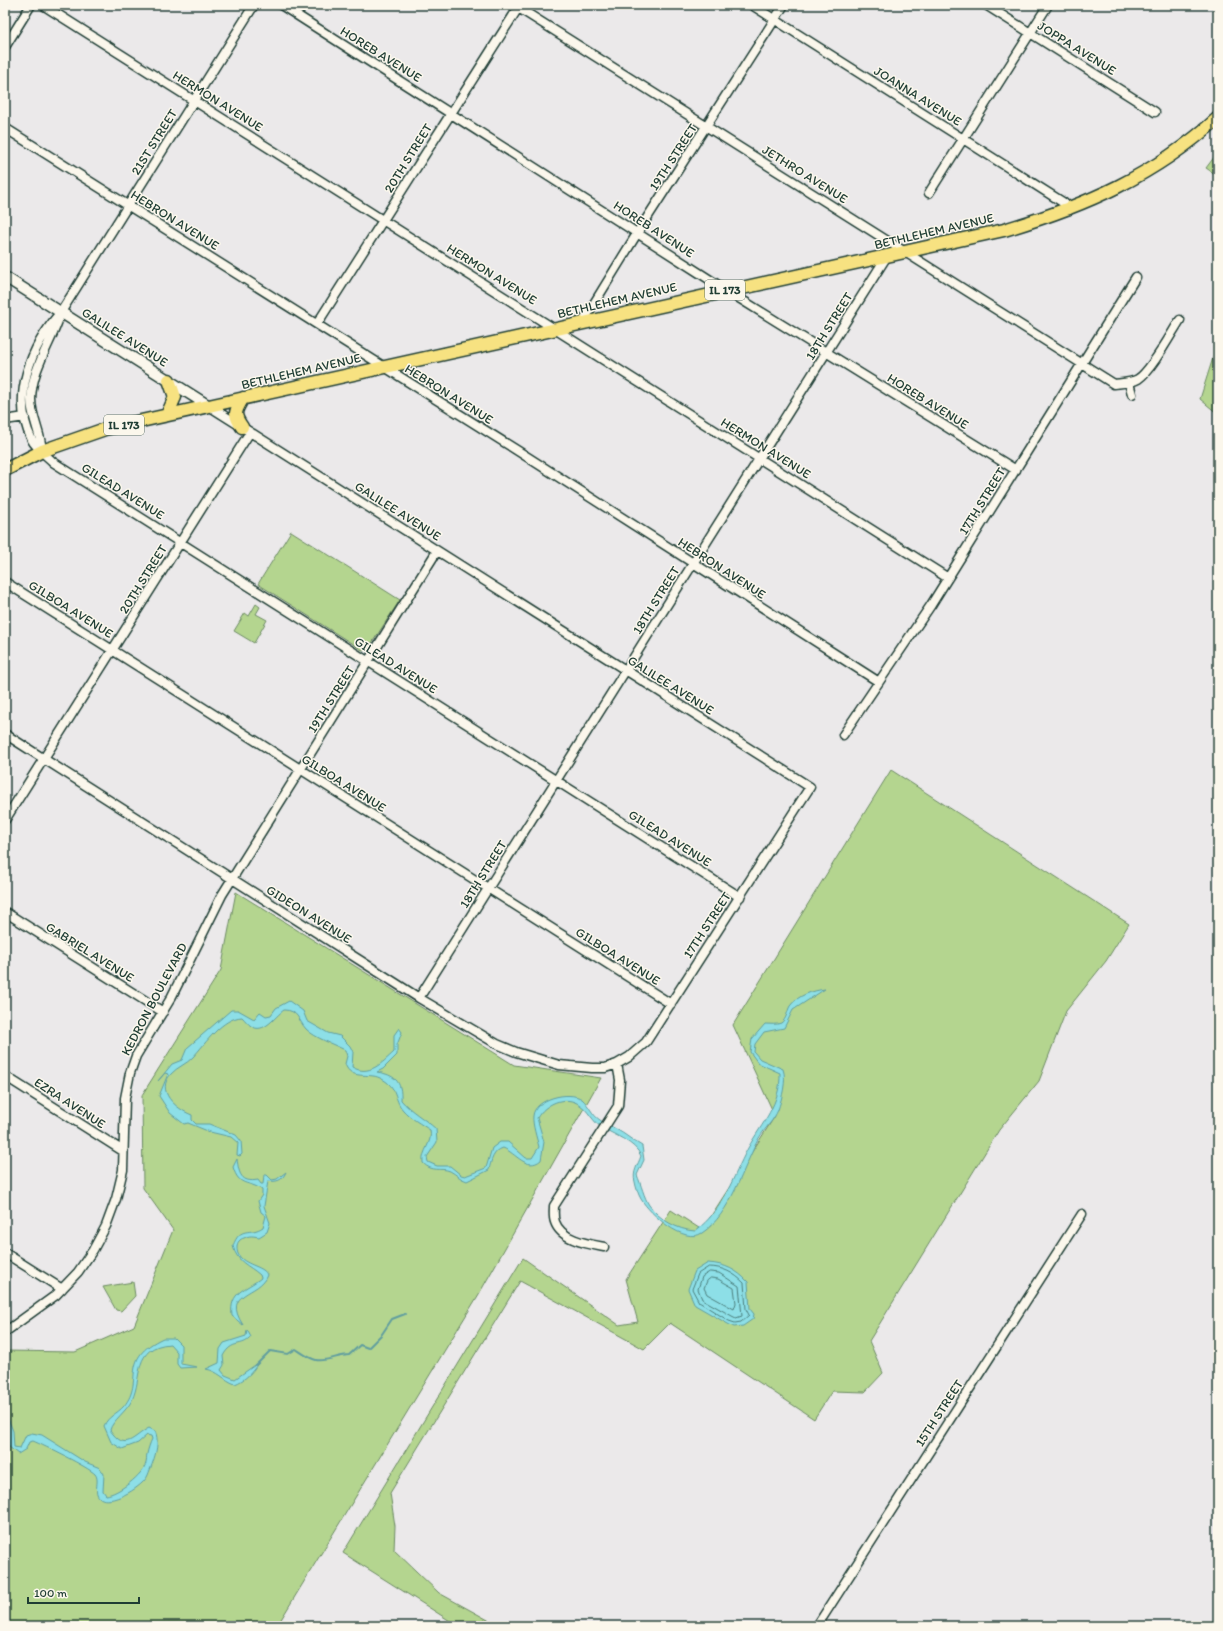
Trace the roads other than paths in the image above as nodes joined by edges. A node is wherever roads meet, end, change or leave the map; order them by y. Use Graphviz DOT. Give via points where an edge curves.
graph roads {
  1 [pos="31,5"];
  2 [pos="43,5"];
  3 [pos="254,5"];
  4 [pos="282,5"];
  5 [pos="752,5"];
  6 [pos="784,5"];
  7 [pos="986,5"];
  8 [pos="1048,5"];
  9 [pos="517,6"];
  10 [pos="775,19"];
  11 [pos="1030,33"];
  12 [pos="5,46"];
  13 [pos="194,100"];
  14 [pos="1155,112"];
  15 [pos="451,113"];
  16 [pos="1218,118"];
  17 [pos="707,127"];
  18 [pos="5,128"];
  19 [pos="963,138"];
  20 [pos="929,193"];
  21 [pos="128,205"];
  22 [pos="1069,210"];
  23 [pos="383,220"];
  24 [pos="638,232"];
  25 [pos="905,252"];
  26 [pos="887,256"];
  27 [pos="5,277"];
  28 [pos="1136,277"];
  29 [pos="726,290"];
  30 [pos="61,312"];
  31 [pos="1180,320"];
  32 [pos="582,323"];
  33 [pos="317,324"];
  34 [pos="556,329"];
  35 [pos="826,352"];
  36 [pos="1083,363"];
  37 [pos="384,367"];
  38 [pos="169,380"];
  39 [pos="1129,383"];
  40 [pos="1132,394"];
  41 [pos="243,398"];
  42 [pos="209,406"];
  43 [pos="167,415"];
  44 [pos="25,417"];
  45 [pos="5,420"];
  46 [pos="246,429"];
  47 [pos="42,451"];
  48 [pos="760,458"];
  49 [pos="5,470"];
  50 [pos="1016,470"];
  51 [pos="180,542"];
  52 [pos="437,551"];
  53 [pos="693,564"];
  54 [pos="948,578"];
  55 [pos="5,582"];
  56 [pos="112,650"];
  57 [pos="368,661"];
  58 [pos="625,671"];
  59 [pos="879,682"];
  60 [pos="5,734"];
  61 [pos="843,736"];
  62 [pos="44,758"];
  63 [pos="777,767"];
  64 [pos="301,769"];
  65 [pos="556,780"];
  66 [pos="5,820"];
  67 [pos="232,879"];
  68 [pos="488,888"];
  69 [pos="740,897"];
  70 [pos="5,912"];
  71 [pos="419,998"];
  72 [pos="671,1004"];
  73 [pos="163,1012"];
  74 [pos="617,1064"];
  75 [pos="5,1076"];
  76 [pos="123,1151"];
  77 [pos="1082,1214"];
  78 [pos="604,1246"];
  79 [pos="5,1253"];
  80 [pos="62,1289"];
  81 [pos="5,1332"];
  82 [pos="817,1626"];
  1 -- 12 [label="street"];
  2 -- 13 [label="street, HERMON AVENUE"];
  3 -- 13 [label="street, 21ST STREET"];
  4 -- 15 [label="street, HOREB AVENUE"];
  5 -- 10 [label="street, JOANNA AVENUE"];
  6 -- 10 [label="street, 19TH STREET"];
  7 -- 11 [label="street, JOPPA AVENUE"];
  8 -- 11 [label="street"];
  9 -- 15 [label="street, 20TH STREET"];
  9 -- 17 [label="street, JETHRO AVENUE"];
  10 -- 17 [label="street, 19TH STREET"];
  10 -- 19 [label="street, JOANNA AVENUE"];
  11 -- 14 [label="street, JOPPA AVENUE"];
  11 -- 19 [label="street"];
  13 -- 21 [label="street, 21ST STREET"];
  13 -- 23 [label="street, HERMON AVENUE"];
  15 -- 23 [label="street, 20TH STREET"];
  15 -- 24 [label="street, HOREB AVENUE"];
  16 -- 22 [label="main road, BETHLEHEM AVENUE / IL 173" via="1151,168"];
  17 -- 24 [label="street, 19TH STREET"];
  17 -- 25 [label="street, JETHRO AVENUE"];
  18 -- 21 [label="street, HEBRON AVENUE"];
  19 -- 20 [label="street"];
  19 -- 22 [label="street, JOANNA AVENUE" via="1064,202"];
  21 -- 30 [label="street, 21ST STREET"];
  21 -- 33 [label="street, HEBRON AVENUE"];
  22 -- 25 [label="main road, BETHLEHEM AVENUE / IL 173" via="1004,230"];
  23 -- 33 [label="street, 20TH STREET"];
  23 -- 34 [label="street, HERMON AVENUE"];
  24 -- 29 [label="street, HOREB AVENUE"];
  24 -- 32 [label="street, 19TH STREET"];
  25 -- 26 [label="main road, BETHLEHEM AVENUE / IL 173"];
  25 -- 36 [label="street, JETHRO AVENUE"];
  26 -- 29 [label="main road, BETHLEHEM AVENUE / IL 173"];
  26 -- 35 [label="street, 18TH STREET"];
  27 -- 30 [label="street, GALILEE AVENUE"];
  28 -- 36 [label="street, 17TH STREET"];
  29 -- 32 [label="main road, BETHLEHEM AVENUE / IL 173"];
  29 -- 35 [label="street, HOREB AVENUE"];
  30 -- 38 [label="street, GALILEE AVENUE"];
  30 -- 44 [label="street, 21ST STREET" via="35,350 29,367 22,401"];
  30 -- 47 [label="street, 21ST STREET" via="36,371 31,400"];
  31 -- 39 [label="street" via="1147,370"];
  32 -- 34 [label="main road, BETHLEHEM AVENUE / IL 173"];
  33 -- 37 [label="street, HEBRON AVENUE"];
  34 -- 37 [label="main road, BETHLEHEM AVENUE / IL 173"];
  34 -- 48 [label="street, HERMON AVENUE"];
  35 -- 48 [label="street, 18TH STREET"];
  35 -- 50 [label="street, HOREB AVENUE"];
  36 -- 39 [label="street, JETHRO AVENUE" via="1114,384"];
  36 -- 50 [label="street, 17TH STREET"];
  37 -- 41 [label="main road, BETHLEHEM AVENUE / IL 173"];
  37 -- 53 [label="street, HEBRON AVENUE"];
  38 -- 42 [label="street, GALILEE AVENUE"];
  38 -- 43 [label="main road" via="175,397"];
  39 -- 40 [label="street"];
  41 -- 42 [label="main road, BETHLEHEM AVENUE / IL 173"];
  41 -- 46 [label="main road" via="236,411 236,418"];
  42 -- 43 [label="main road, BETHLEHEM AVENUE / IL 173"];
  42 -- 46 [label="street, GALILEE AVENUE"];
  43 -- 47 [label="main road, BETHLEHEM AVENUE / IL 173" via="105,429"];
  44 -- 45 [label="street"];
  44 -- 47 [label="street, GILEAD AVENUE" via="32,441"];
  46 -- 51 [label="street, 20TH STREET"];
  46 -- 52 [label="street, GALILEE AVENUE"];
  47 -- 49 [label="main road, BETHLEHEM AVENUE / IL 173"];
  47 -- 51 [label="street, GILEAD AVENUE" via="53,462"];
  48 -- 53 [label="street, 18TH STREET"];
  48 -- 54 [label="street, HERMON AVENUE"];
  50 -- 54 [label="street, 17TH STREET"];
  51 -- 56 [label="street, 20TH STREET"];
  51 -- 57 [label="street, GILEAD AVENUE"];
  52 -- 57 [label="street, 19TH STREET"];
  52 -- 58 [label="street, GALILEE AVENUE"];
  53 -- 58 [label="street, 18TH STREET"];
  53 -- 59 [label="street, HEBRON AVENUE"];
  54 -- 59 [label="street, 17TH STREET"];
  55 -- 56 [label="street, GILBOA AVENUE"];
  56 -- 62 [label="street, 20TH STREET"];
  56 -- 64 [label="street, GILBOA AVENUE"];
  57 -- 64 [label="street, 19TH STREET"];
  57 -- 65 [label="street, GILEAD AVENUE"];
  58 -- 63 [label="street, GALILEE AVENUE"];
  58 -- 65 [label="street, 18TH STREET"];
  59 -- 61 [label="street, 17TH STREET"];
  60 -- 62 [label="street, GIDEON AVENUE"];
  62 -- 66 [label="street, 20TH STREET"];
  62 -- 67 [label="street, GIDEON AVENUE"];
  63 -- 69 [label="street, 17TH STREET" via="810,787"];
  64 -- 67 [label="street, 19TH STREET"];
  64 -- 68 [label="street, GILBOA AVENUE"];
  65 -- 68 [label="street, 18TH STREET"];
  65 -- 69 [label="street, GILEAD AVENUE"];
  67 -- 71 [label="street, GIDEON AVENUE"];
  67 -- 73 [label="street, KEDRON BOULEVARD"];
  68 -- 71 [label="street, 18TH STREET"];
  68 -- 72 [label="street, GILBOA AVENUE"];
  69 -- 72 [label="street, 17TH STREET"];
  70 -- 73 [label="street, GABRIEL AVENUE"];
  71 -- 74 [label="street, GIDEON AVENUE" via="497,1044 540,1060 592,1068 605,1068"];
  72 -- 74 [label="street, 17TH STREET" via="639,1049"];
  73 -- 76 [label="street, KEDRON BOULEVARD" via="144,1042 130,1073 125,1098"];
  74 -- 78 [label="street" via="620,1080 618,1106 554,1206 555,1222 567,1237 587,1244"];
  75 -- 76 [label="street, EZRA AVENUE"];
  76 -- 80 [label="street, KEDRON BOULEVARD" via="123,1170 106,1226 78,1272"];
  77 -- 82 [label="street, 15TH STREET"];
  79 -- 80 [label="street"];
  80 -- 81 [label="street, KEDRON BOULEVARD"];
}
